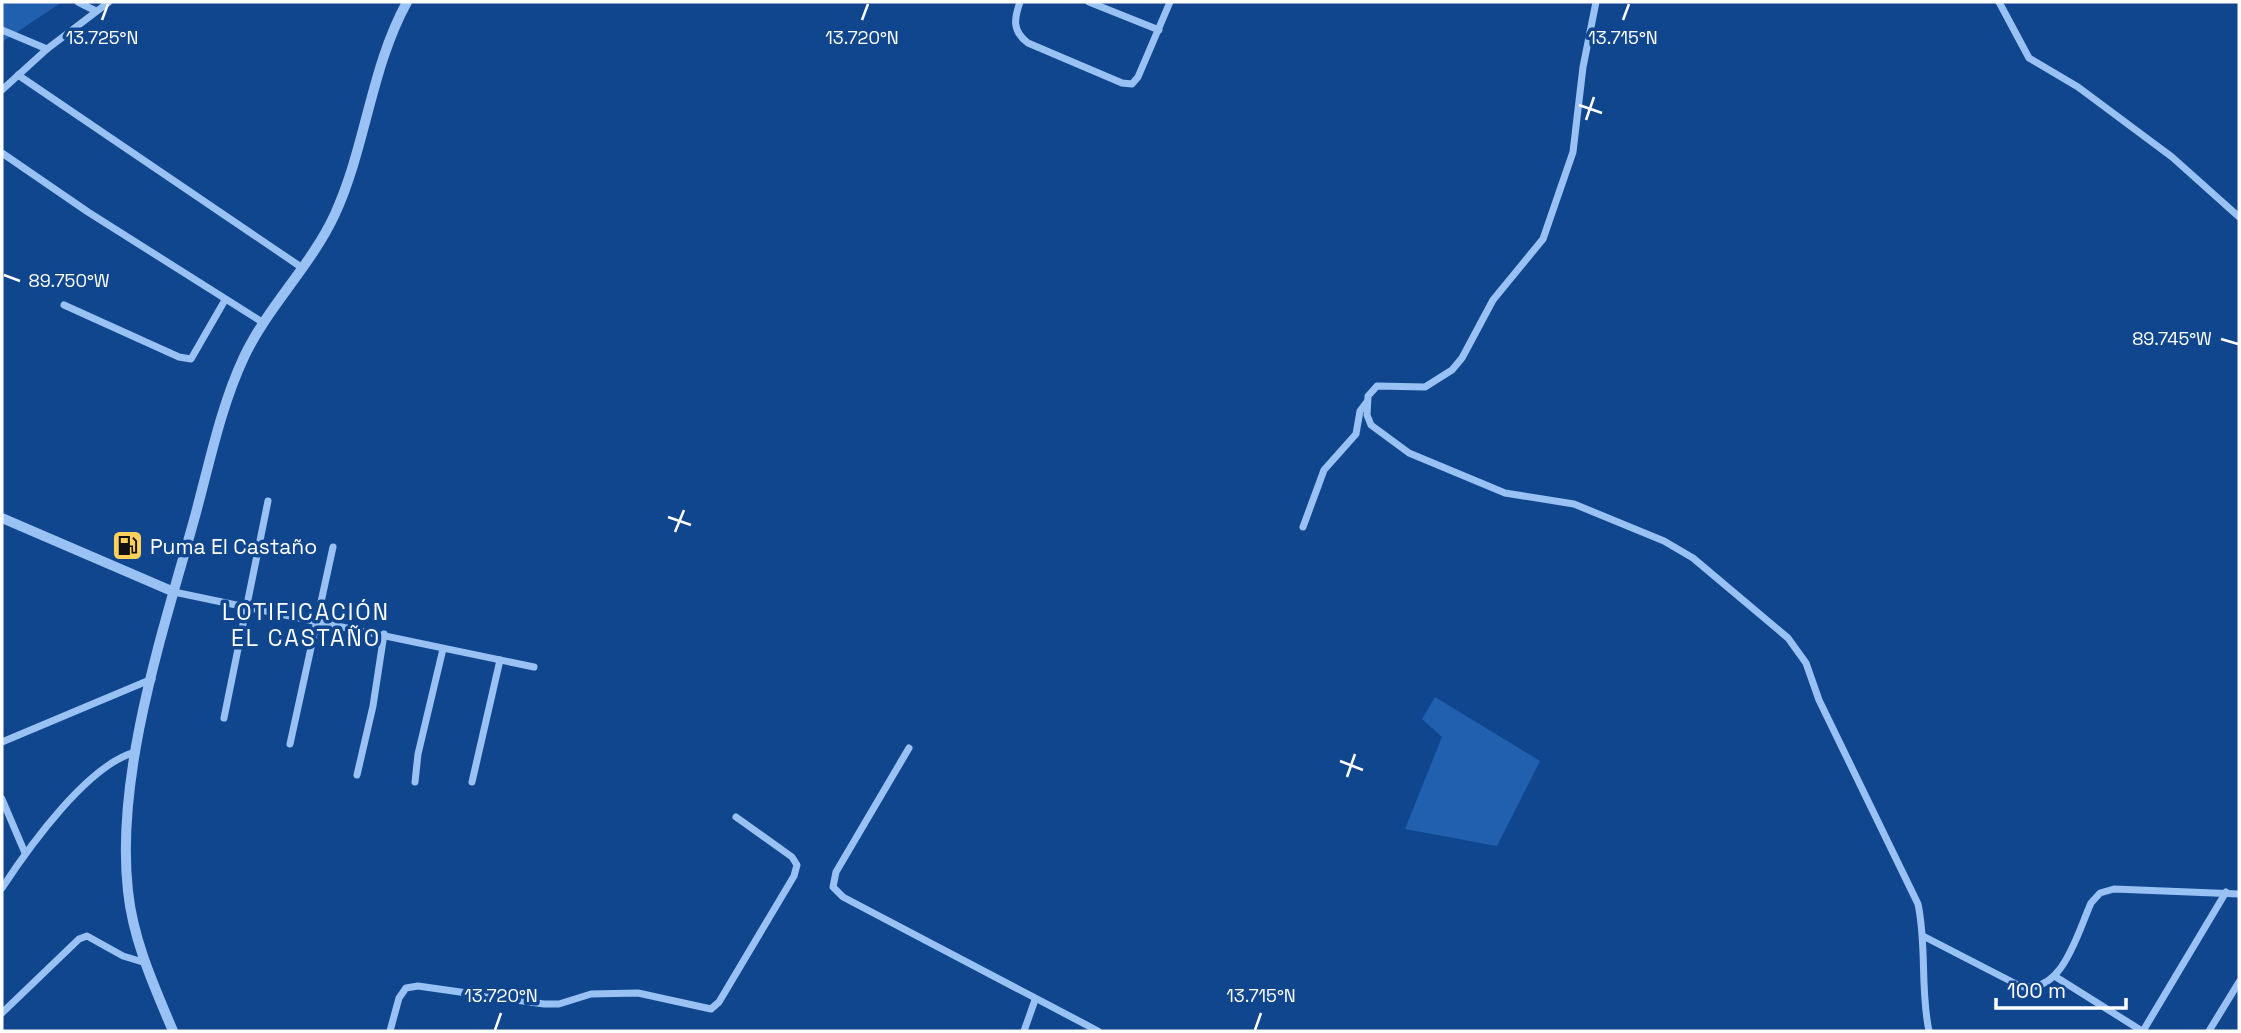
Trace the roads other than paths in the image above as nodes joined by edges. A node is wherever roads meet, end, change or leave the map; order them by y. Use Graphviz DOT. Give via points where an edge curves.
graph roads {
  1 [pos="78,2"];
  2 [pos="109,2"];
  3 [pos="407,2"];
  4 [pos="1020,2"];
  5 [pos="1089,2"];
  6 [pos="1170,2"];
  7 [pos="1596,2"];
  8 [pos="1999,2"];
  9 [pos="96,11"];
  10 [pos="2,30"];
  11 [pos="1159,30"];
  12 [pos="47,49"];
  13 [pos="18,75"];
  14 [pos="2,90"];
  15 [pos="2,153"];
  16 [pos="2239,218"];
  17 [pos="301,267"];
  18 [pos="225,300"];
  19 [pos="64,305"];
  20 [pos="262,322"];
  21 [pos="1366,403"];
  22 [pos="268,500"];
  23 [pos="2,518"];
  24 [pos="1303,527"];
  25 [pos="333,547"];
  26 [pos="174,592"];
  27 [pos="248,609"];
  28 [pos="317,621"];
  29 [pos="384,634"];
  30 [pos="443,649"];
  31 [pos="500,660"];
  32 [pos="534,667"];
  33 [pos="152,678"];
  34 [pos="224,718"];
  35 [pos="2,742"];
  36 [pos="290,744"];
  37 [pos="909,748"];
  38 [pos="136,752"];
  39 [pos="357,775"];
  40 [pos="415,782"];
  41 [pos="472,782"];
  42 [pos="2,799"];
  43 [pos="736,817"];
  44 [pos="12,823"];
  45 [pos="2,827"];
  46 [pos="25,853"];
  47 [pos="2,888"];
  48 [pos="2225,892"];
  49 [pos="2239,894"];
  50 [pos="1923,936"];
  51 [pos="146,963"];
  52 [pos="2056,978"];
  53 [pos="2239,982"];
  54 [pos="1035,1000"];
  55 [pos="2,1013"];
  56 [pos="169,1029"];
  57 [pos="390,1031"];
  58 [pos="1024,1031"];
  59 [pos="1098,1031"];
  60 [pos="1929,1031"];
  61 [pos="2143,1031"];
  62 [pos="2209,1031"];
  1 -- 9 [label="street"];
  2 -- 9 [label="street"];
  3 -- 17 [label="street" via="391,38 345,190"];
  4 -- 11 [label="street" via="1014,24 1028,43 1122,83 1132,85 1138,77"];
  5 -- 11 [label="street"];
  6 -- 11 [label="street"];
  7 -- 21 [label="street" via="1573,152 1543,239 1493,300 1452,370 1425,387 1377,386"];
  8 -- 16 [label="street" via="2029,58 2078,87 2172,157"];
  9 -- 12 [label="street"];
  10 -- 12 [label="street"];
  12 -- 13 [label="street"];
  13 -- 14 [label="street"];
  13 -- 17 [label="street"];
  15 -- 18 [label="street"];
  17 -- 20 [label="street"];
  18 -- 19 [label="street" via="191,359"];
  18 -- 20 [label="street"];
  20 -- 26 [label="street" via="242,360 222,416"];
  21 -- 24 [label="street" via="1356,433 1324,470"];
  21 -- 50 [label="street" via="1371,425 1409,453 1505,492 1595,511 1680,548 1788,638 1806,663 1819,700 1918,904"];
  22 -- 27 [label="street"];
  23 -- 26 [label="street"];
  25 -- 28 [label="street"];
  26 -- 27 [label="street"];
  26 -- 33 [label="street"];
  27 -- 28 [label="street"];
  27 -- 34 [label="street"];
  28 -- 29 [label="street"];
  28 -- 36 [label="street"];
  29 -- 30 [label="street"];
  29 -- 39 [label="street"];
  30 -- 31 [label="street"];
  30 -- 40 [label="street"];
  31 -- 32 [label="street"];
  31 -- 41 [label="street"];
  33 -- 35 [label="street"];
  33 -- 38 [label="street"];
  37 -- 54 [label="street" via="835,872 833,887 843,897"];
  38 -- 46 [label="street" via="109,764 66,804"];
  38 -- 51 [label="street" via="127,888"];
  42 -- 44 [label="street"];
  43 -- 57 [label="street" via="797,865 711,1009 638,993 591,994 544,1004 418,986 407,988 400,998"];
  44 -- 45 [label="street"];
  44 -- 46 [label="street"];
  46 -- 47 [label="street"];
  48 -- 49 [label="street"];
  48 -- 52 [label="street" via="2114,889 2100,893"];
  48 -- 61 [label="street"];
  50 -- 52 [label="street" via="2020,986 2033,989"];
  50 -- 60 [label="street"];
  51 -- 55 [label="street" via="87,936"];
  51 -- 56 [label="street"];
  52 -- 61 [label="street"];
  53 -- 62 [label="street"];
  54 -- 58 [label="street"];
  54 -- 59 [label="street"];
}
